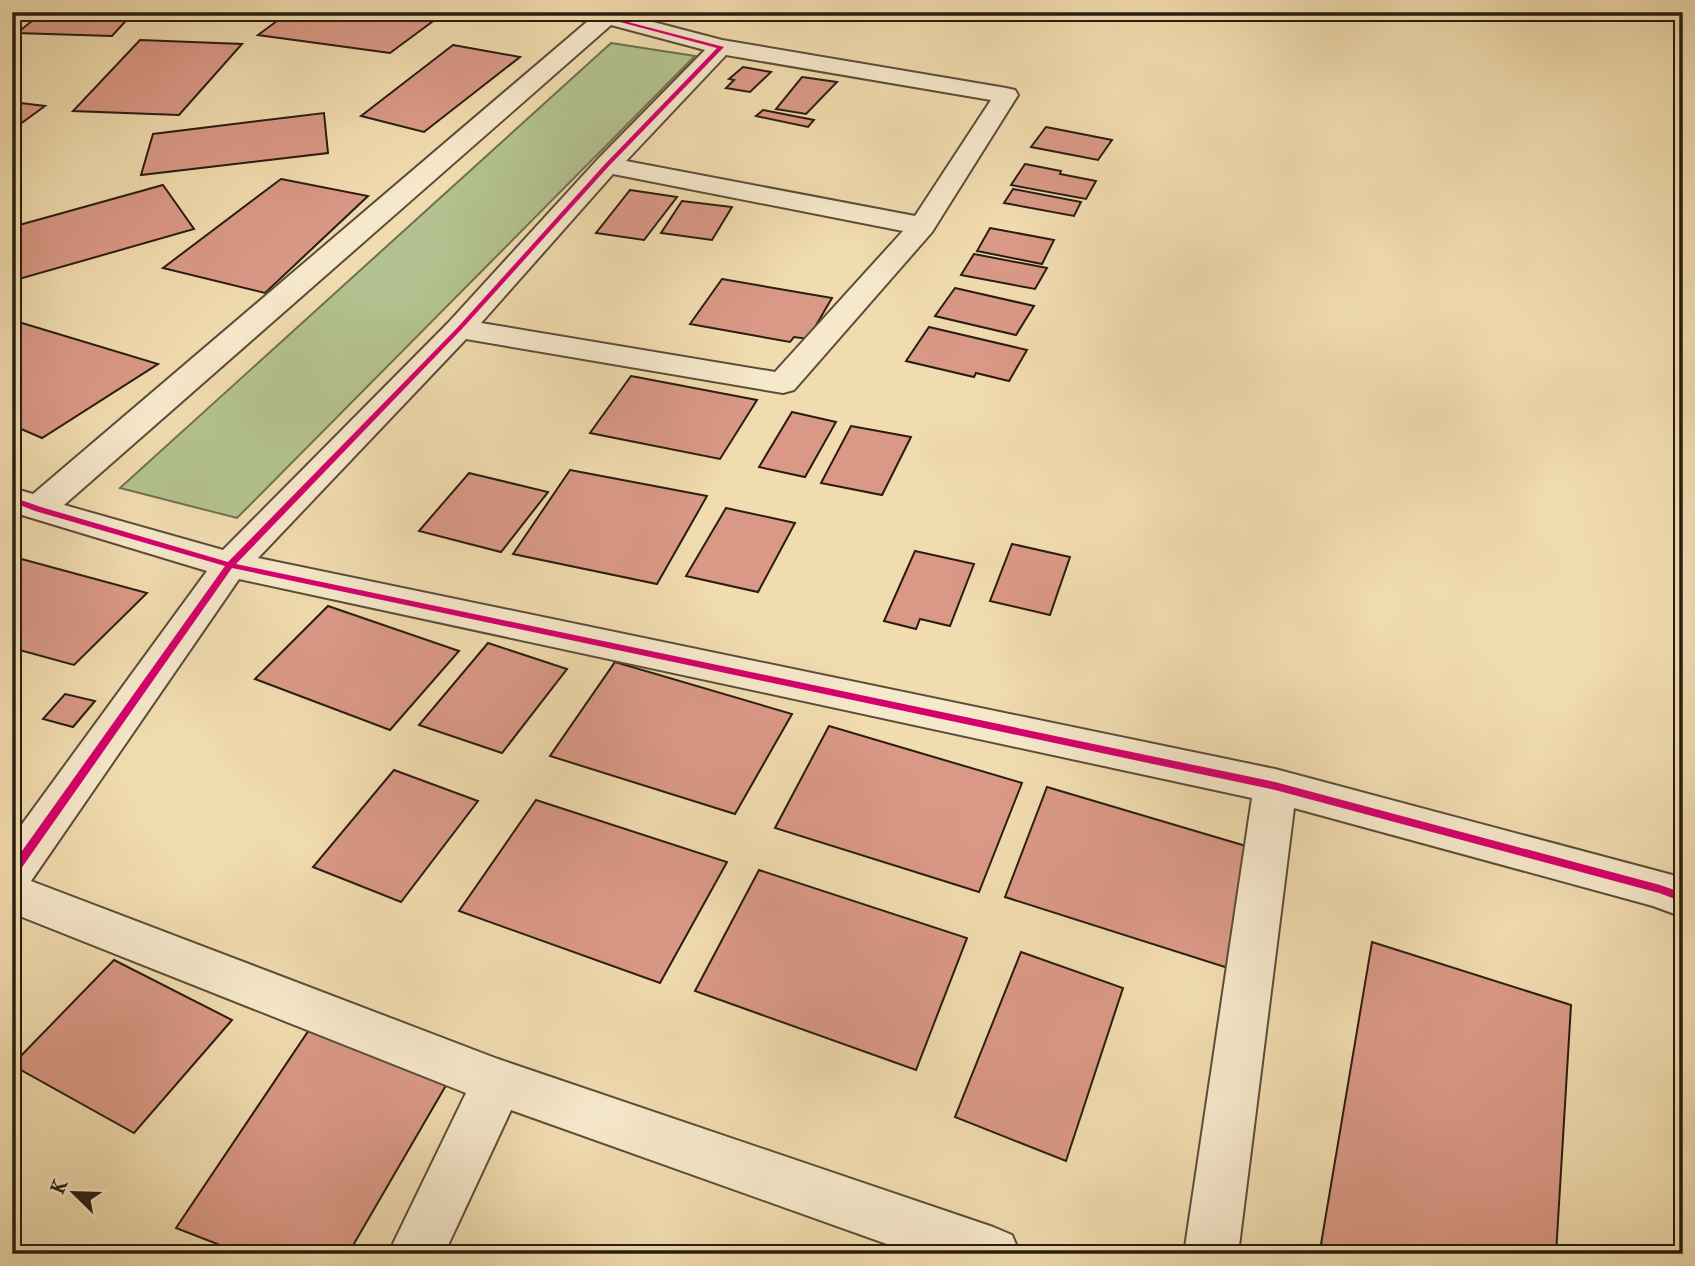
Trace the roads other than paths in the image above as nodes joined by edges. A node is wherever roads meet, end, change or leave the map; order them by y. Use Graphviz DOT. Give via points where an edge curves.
graph roads {
  1 [pos="566,12"];
  2 [pos="607,17"];
  3 [pos="721,47"];
  4 [pos="607,165"];
  5 [pos="922,226"];
  6 [pos="459,329"];
  7 [pos="25,504"];
  8 [pos="230,565"];
  9 [pos="1275,786"];
  10 [pos="12,873"];
  11 [pos="12,893"];
  12 [pos="1683,898"];
  13 [pos="498,1082"];
  14 [pos="415,1254"];
  15 [pos="993,1254"];
  16 [pos="1211,1254"];
  1 -- 2 [label="street"];
  2 -- 3 [label="street" via="696,31"];
  2 -- 7 [label="street"];
  3 -- 4 [label="street"];
  3 -- 5 [label="street" via="1006,95"];
  4 -- 5 [label="street"];
  4 -- 6 [label="street"];
  5 -- 6 [label="street" via="783,383"];
  6 -- 8 [label="street"];
  7 -- 8 [label="street"];
  8 -- 9 [label="street"];
  8 -- 10 [label="street"];
  9 -- 12 [label="street"];
  9 -- 16 [label="street"];
  11 -- 13 [label="street"];
  13 -- 14 [label="street"];
  13 -- 15 [label="street"];
}
